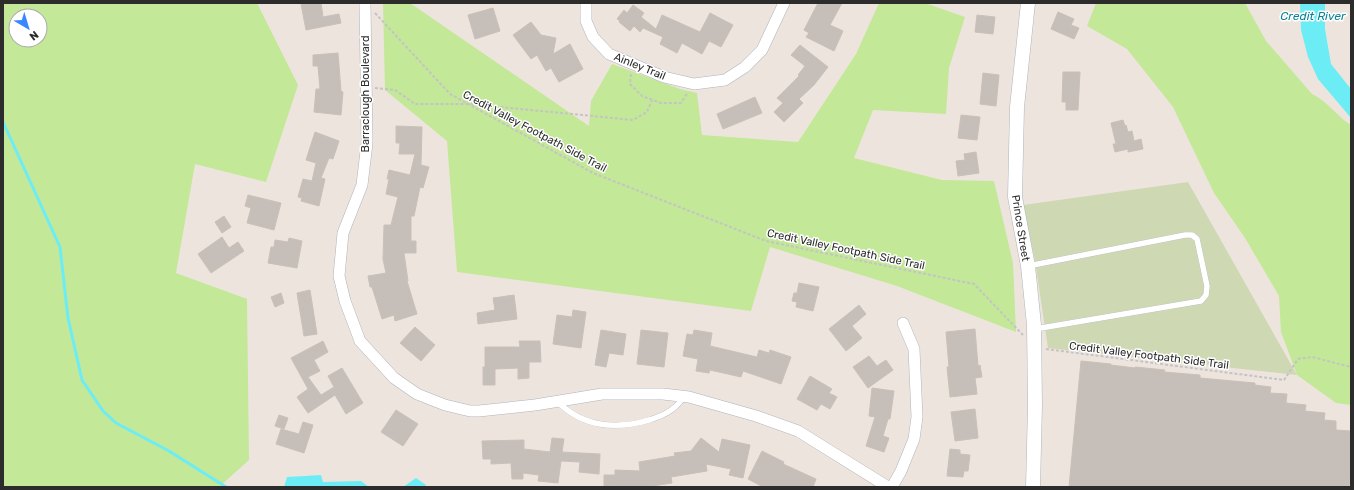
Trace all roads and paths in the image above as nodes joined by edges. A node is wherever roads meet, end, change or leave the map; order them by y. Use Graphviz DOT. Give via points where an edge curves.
graph roads {
  1 [pos="586,3"];
  2 [pos="784,3"];
  3 [pos="1028,3"];
  4 [pos="368,6"];
  5 [pos="631,63"];
  6 [pos="692,83"];
  7 [pos="366,87"];
  8 [pos="652,100"];
  9 [pos="470,104"];
  10 [pos="1028,266"];
  11 [pos="903,323"];
  12 [pos="1034,329"];
  13 [pos="1034,348"];
  14 [pos="1351,367"];
  15 [pos="684,396"];
  16 [pos="557,401"];
  17 [pos="888,487"];
  18 [pos="892,487"];
  19 [pos="1033,487"];
  1 -- 5 [label="street, Ainley Trail" via="586,21 593,37 609,54"];
  2 -- 6 [label="street, Ainley Trail" via="762,50 745,67 726,80"];
  3 -- 10 [label="street, Prince Street" via="1017,107 1015,197"];
  4 -- 7 [label="street, Barraclough Boulevard"];
  4 -- 9 [label="path, Credit Valley Footpath Side Trail" via="450,94"];
  5 -- 6 [label="street, Ainley Trail" via="664,77"];
  5 -- 8 [label="path" via="630,84 642,96"];
  6 -- 8 [label="path" via="681,103 661,103"];
  7 -- 9 [label="path" via="395,90 415,104"];
  7 -- 16 [label="street, Barraclough Boulevard" via="367,143 362,185 343,233 339,276 360,341 394,378 417,394 445,405 479,411"];
  8 -- 9 [label="path" via="647,112 633,120"];
  9 -- 13 [label="path, Credit Valley Footpath Side Trail" via="593,173 766,241 974,284"];
  10 -- 12 [label="street, Prince Street"];
  10 -- 12 [label="lane" via="1192,235 1197,239 1207,286 1206,295 1201,301"];
  11 -- 18 [label="street" via="914,350 917,417 914,439"];
  12 -- 13 [label="street, Prince Street"];
  13 -- 14 [label="path, Credit Valley Footpath Side Trail" via="1284,380 1298,359 1312,357"];
  13 -- 19 [label="street, Prince Street"];
  15 -- 16 [label="street, Barraclough Boulevard" via="602,394"];
  15 -- 16 [label="lane" via="673,409 659,417 635,424 615,425 583,419 570,413"];
  15 -- 17 [label="street, Barraclough Boulevard" via="756,416 798,431"];
}
